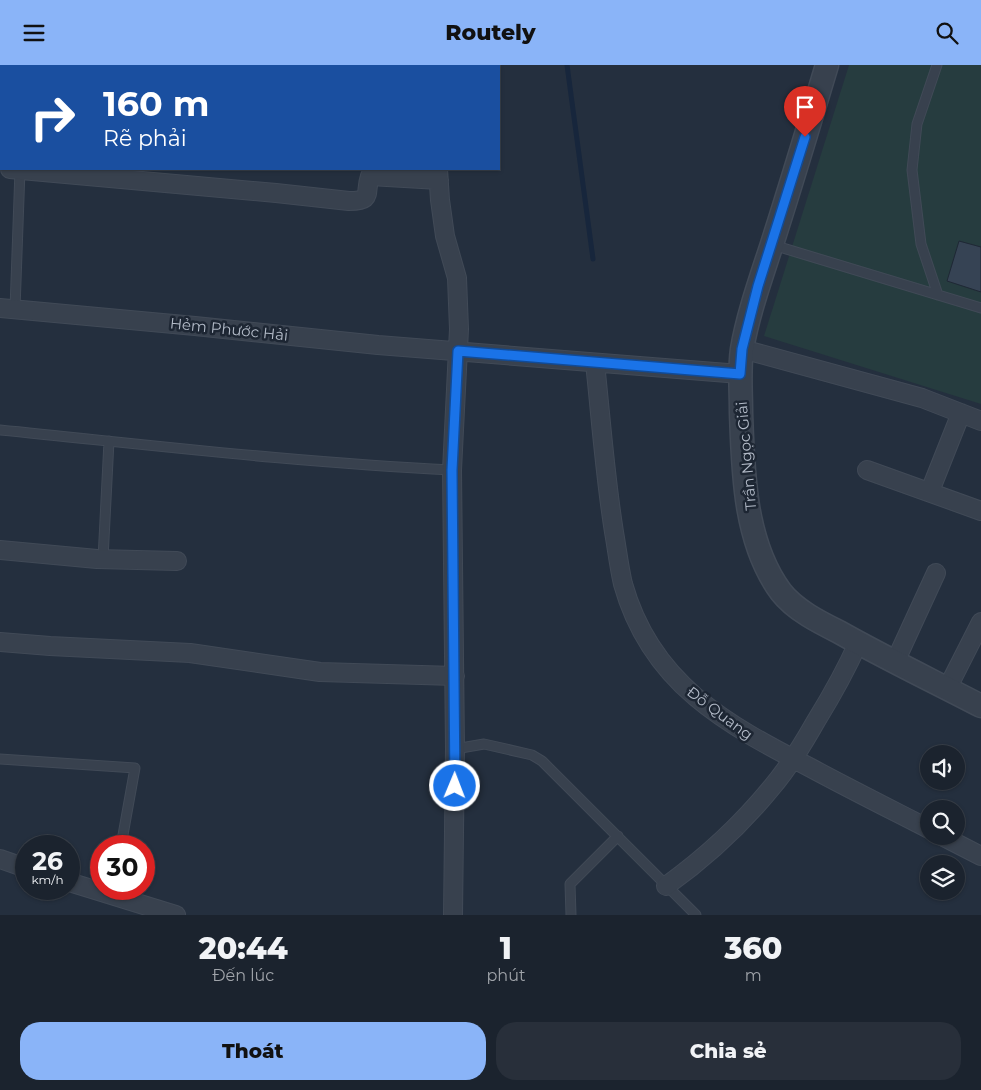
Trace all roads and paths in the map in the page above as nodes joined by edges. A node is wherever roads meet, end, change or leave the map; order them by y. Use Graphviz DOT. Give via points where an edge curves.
graph roads {
  1 [pos="827,65"];
  2 [pos="937,65"];
  3 [pos="15,170"];
  4 [pos="26,170"];
  5 [pos="438,175"];
  6 [pos="772,245"];
  7 [pos="938,295"];
  8 [pos="981,308"];
  9 [pos="7,309"];
  10 [pos="742,349"];
  11 [pos="458,351"];
  12 [pos="595,363"];
  13 [pos="740,374"];
  14 [pos="961,413"];
  15 [pos="981,421"];
  16 [pos="0,430"];
  17 [pos="109,441"];
  18 [pos="452,470"];
  19 [pos="868,470"];
  20 [pos="930,491"];
  21 [pos="981,511"];
  22 [pos="0,550"];
  23 [pos="103,559"];
  24 [pos="177,561"];
  25 [pos="936,573"];
  26 [pos="981,622"];
  27 [pos="0,642"];
  28 [pos="858,643"];
  29 [pos="894,662"];
  30 [pos="454,676"];
  31 [pos="948,689"];
  32 [pos="981,705"];
  33 [pos="455,749"];
  34 [pos="0,759"];
  35 [pos="793,759"];
  36 [pos="920,824"];
  37 [pos="123,835"];
  38 [pos="618,836"];
  39 [pos="960,845"];
  40 [pos="981,856"];
  41 [pos="0,859"];
  42 [pos="15,864"];
  43 [pos="666,887"];
  44 [pos="135,900"];
  45 [pos="176,915"];
  46 [pos="453,915"];
  47 [pos="571,915"];
  48 [pos="696,915"];
  1 -- 6 [label="street, Trần Ngọc Giải"];
  2 -- 7 [label="lane" via="917,124 912,170 921,244"];
  3 -- 9 [label="lane"];
  4 -- 5 [label="street" via="349,201 365,199 370,176"];
  5 -- 11 [label="street" via="445,236 457,278"];
  6 -- 7 [label="lane"];
  6 -- 10 [label="street, Trần Ngọc Giải"];
  7 -- 8 [label="lane"];
  9 -- 11 [label="street, Hẻm Phước Hải"];
  10 -- 13 [label="street, Trần Ngọc Giải"];
  10 -- 14 [label="street" via="922,398"];
  11 -- 12 [label="street, Hẻm Phước Hải"];
  11 -- 18 [label="street"];
  12 -- 13 [label="street, Hẻm Phước Hải"];
  12 -- 35 [label="street, Đỗ Quang" via="613,526 623,584 637,622 658,656 698,701 760,743"];
  13 -- 28 [label="street, Trần Ngọc Giải" via="746,492 758,545 768,569 782,593 800,609"];
  14 -- 15 [label="street"];
  14 -- 20 [label="street"];
  16 -- 17 [label="lane"];
  17 -- 18 [label="lane"];
  17 -- 23 [label="lane"];
  18 -- 30 [label="street"];
  19 -- 20 [label="street"];
  20 -- 21 [label="street"];
  22 -- 23 [label="street"];
  23 -- 24 [label="street"];
  25 -- 29 [label="street"];
  26 -- 31 [label="street"];
  27 -- 30 [label="street" via="190,653 320,672"];
  28 -- 29 [label="street, Trần Ngọc Giải"];
  28 -- 35 [label="street" via="845,672"];
  29 -- 31 [label="street, Trần Ngọc Giải"];
  30 -- 33 [label="street"];
  31 -- 32 [label="street, Trần Ngọc Giải"];
  33 -- 38 [label="lane" via="484,744 532,755"];
  33 -- 46 [label="street"];
  34 -- 37 [label="lane" via="135,768"];
  35 -- 36 [label="street, Đỗ Quang"];
  35 -- 43 [label="street" via="772,788 719,843"];
  38 -- 43 [label="lane"];
  38 -- 47 [label="lane" via="570,884"];
  39 -- 40 [label="street"];
  41 -- 42 [label="street"];
  43 -- 48 [label="lane"];
  44 -- 45 [label="street"];
}
